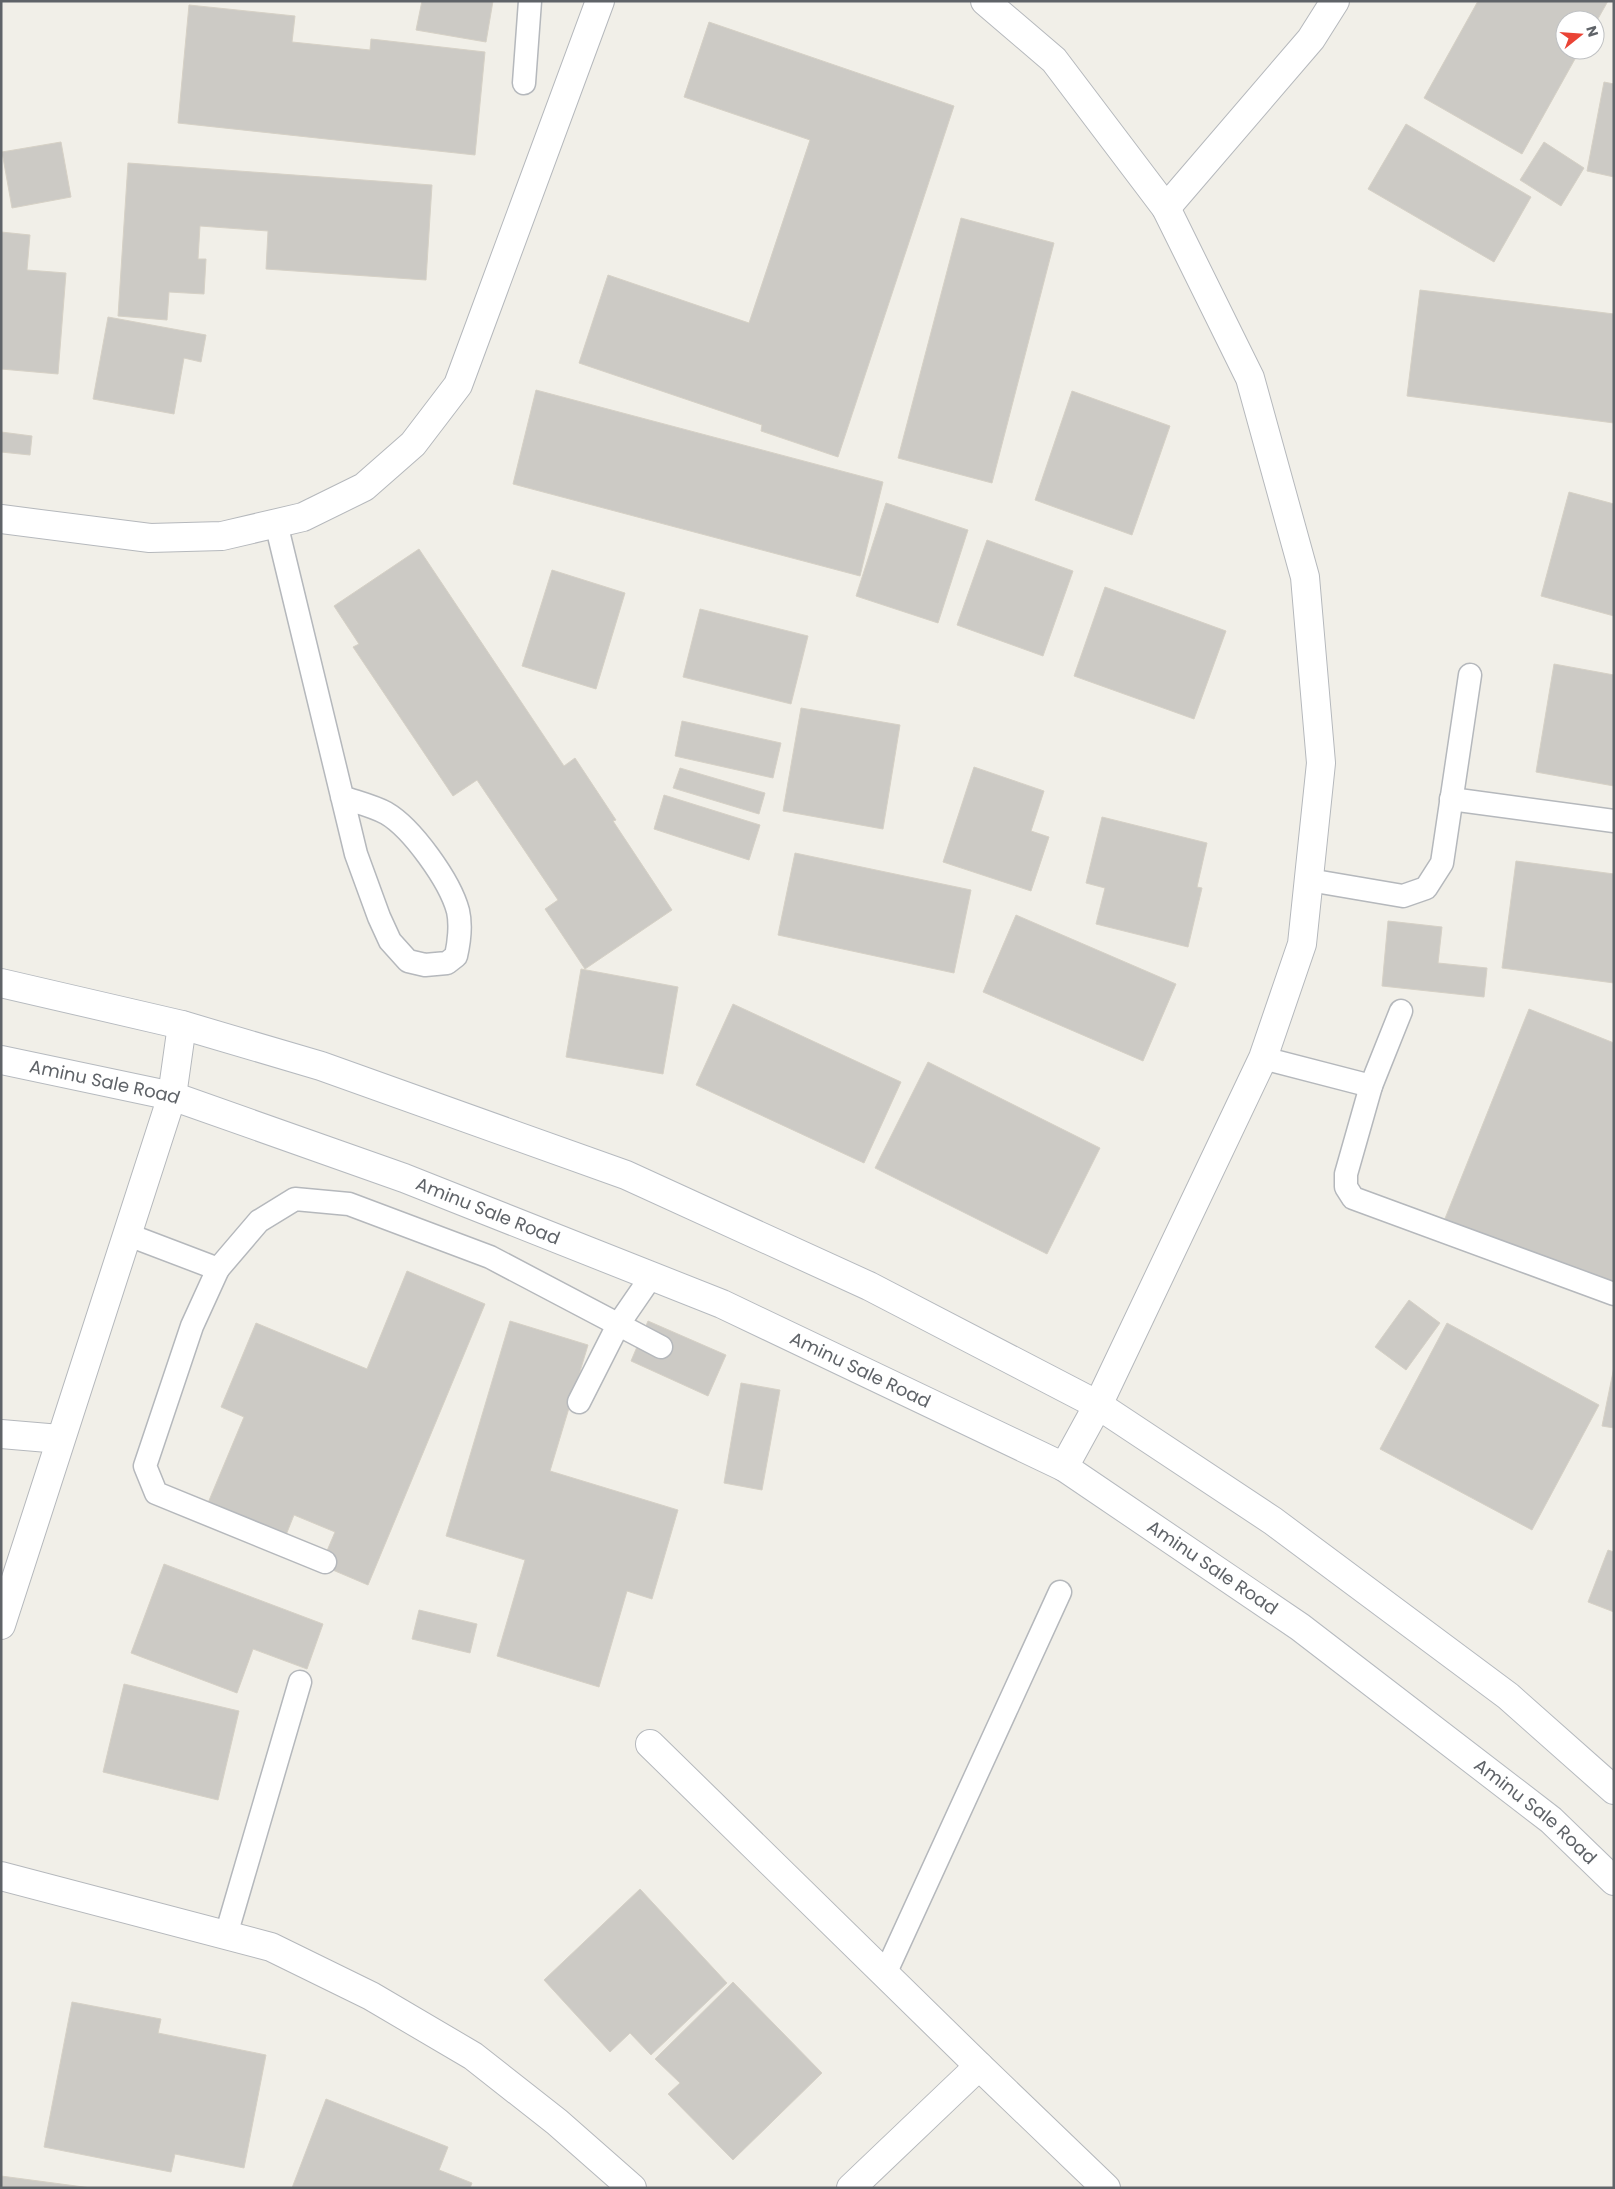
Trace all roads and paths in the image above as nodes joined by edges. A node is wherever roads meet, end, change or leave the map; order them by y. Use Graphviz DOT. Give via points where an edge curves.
graph roads {
  1 [pos="530,1"];
  2 [pos="600,1"];
  3 [pos="985,1"];
  4 [pos="1335,1"];
  5 [pos="524,83"];
  6 [pos="1166,208"];
  7 [pos="1,519"];
  8 [pos="276,523"];
  9 [pos="1470,675"];
  10 [pos="342,797"];
  11 [pos="1451,798"];
  12 [pos="1614,821"];
  13 [pos="1309,880"];
  14 [pos="1,983"];
  15 [pos="1400,1011"];
  16 [pos="182,1025"];
  17 [pos="1263,1058"];
  18 [pos="1,1060"];
  19 [pos="1371,1086"];
  20 [pos="172,1096"];
  21 [pos="126,1234"];
  22 [pos="218,1269"];
  23 [pos="651,1276"];
  24 [pos="1614,1294"];
  25 [pos="618,1325"];
  26 [pos="661,1347"];
  27 [pos="579,1402"];
  28 [pos="1098,1404"];
  29 [pos="1,1434"];
  30 [pos="60,1439"];
  31 [pos="1064,1467"];
  32 [pos="326,1562"];
  33 [pos="1060,1592"];
  34 [pos="1,1625"];
  35 [pos="300,1682"];
  36 [pos="650,1744"];
  37 [pos="1614,1790"];
  38 [pos="1,1876"];
  39 [pos="1614,1882"];
  40 [pos="226,1935"];
  41 [pos="885,1974"];
  42 [pos="979,2066"];
  43 [pos="632,2188"];
  44 [pos="851,2188"];
  45 [pos="1106,2188"];
  1 -- 5 [label="lane"];
  2 -- 8 [label="street" via="458,385 413,444 364,487 302,517"];
  3 -- 6 [label="street" via="1054,60"];
  4 -- 6 [label="street" via="1311,39"];
  6 -- 13 [label="street" via="1250,378 1305,577 1321,763"];
  7 -- 8 [label="street" via="150,538 222,536"];
  8 -- 10 [label="lane"];
  9 -- 11 [label="lane"];
  10 -- 10 [label="lane" via="386,814 429,857 458,911 459,942 456,956 447,963 426,965 408,961 390,941 356,854"];
  11 -- 12 [label="lane"];
  11 -- 13 [label="lane" via="1442,864 1426,888 1402,896"];
  13 -- 17 [label="street" via="1302,944"];
  14 -- 16 [label="street"];
  15 -- 19 [label="lane"];
  16 -- 20 [label="street"];
  16 -- 28 [label="street" via="321,1066 626,1175 869,1286"];
  17 -- 19 [label="lane"];
  17 -- 28 [label="street"];
  18 -- 20 [label="street, Aminu Sale Road"];
  19 -- 24 [label="lane" via="1346,1174 1346,1187 1353,1198"];
  20 -- 21 [label="street"];
  20 -- 23 [label="street, Aminu Sale Road" via="404,1178"];
  21 -- 22 [label="lane"];
  21 -- 30 [label="street"];
  22 -- 25 [label="lane" via="259,1221 295,1199 349,1204 490,1257"];
  22 -- 32 [label="lane" via="192,1326 144,1466 156,1492"];
  23 -- 25 [label="lane"];
  23 -- 31 [label="street, Aminu Sale Road" via="722,1304"];
  25 -- 26 [label="lane"];
  25 -- 27 [label="lane"];
  28 -- 31 [label="street"];
  28 -- 37 [label="street" via="1272,1521 1500,1690"];
  29 -- 30 [label="street"];
  30 -- 34 [label="street"];
  31 -- 39 [label="street, Aminu Sale Road" via="1300,1627 1551,1820"];
  33 -- 41 [label="lane"];
  35 -- 40 [label="lane"];
  36 -- 41 [label="street"];
  38 -- 40 [label="street"];
  40 -- 43 [label="street" via="271,1947 371,1996 473,2056 557,2122"];
  41 -- 42 [label="street"];
  42 -- 44 [label="street"];
  42 -- 45 [label="street"];
}
